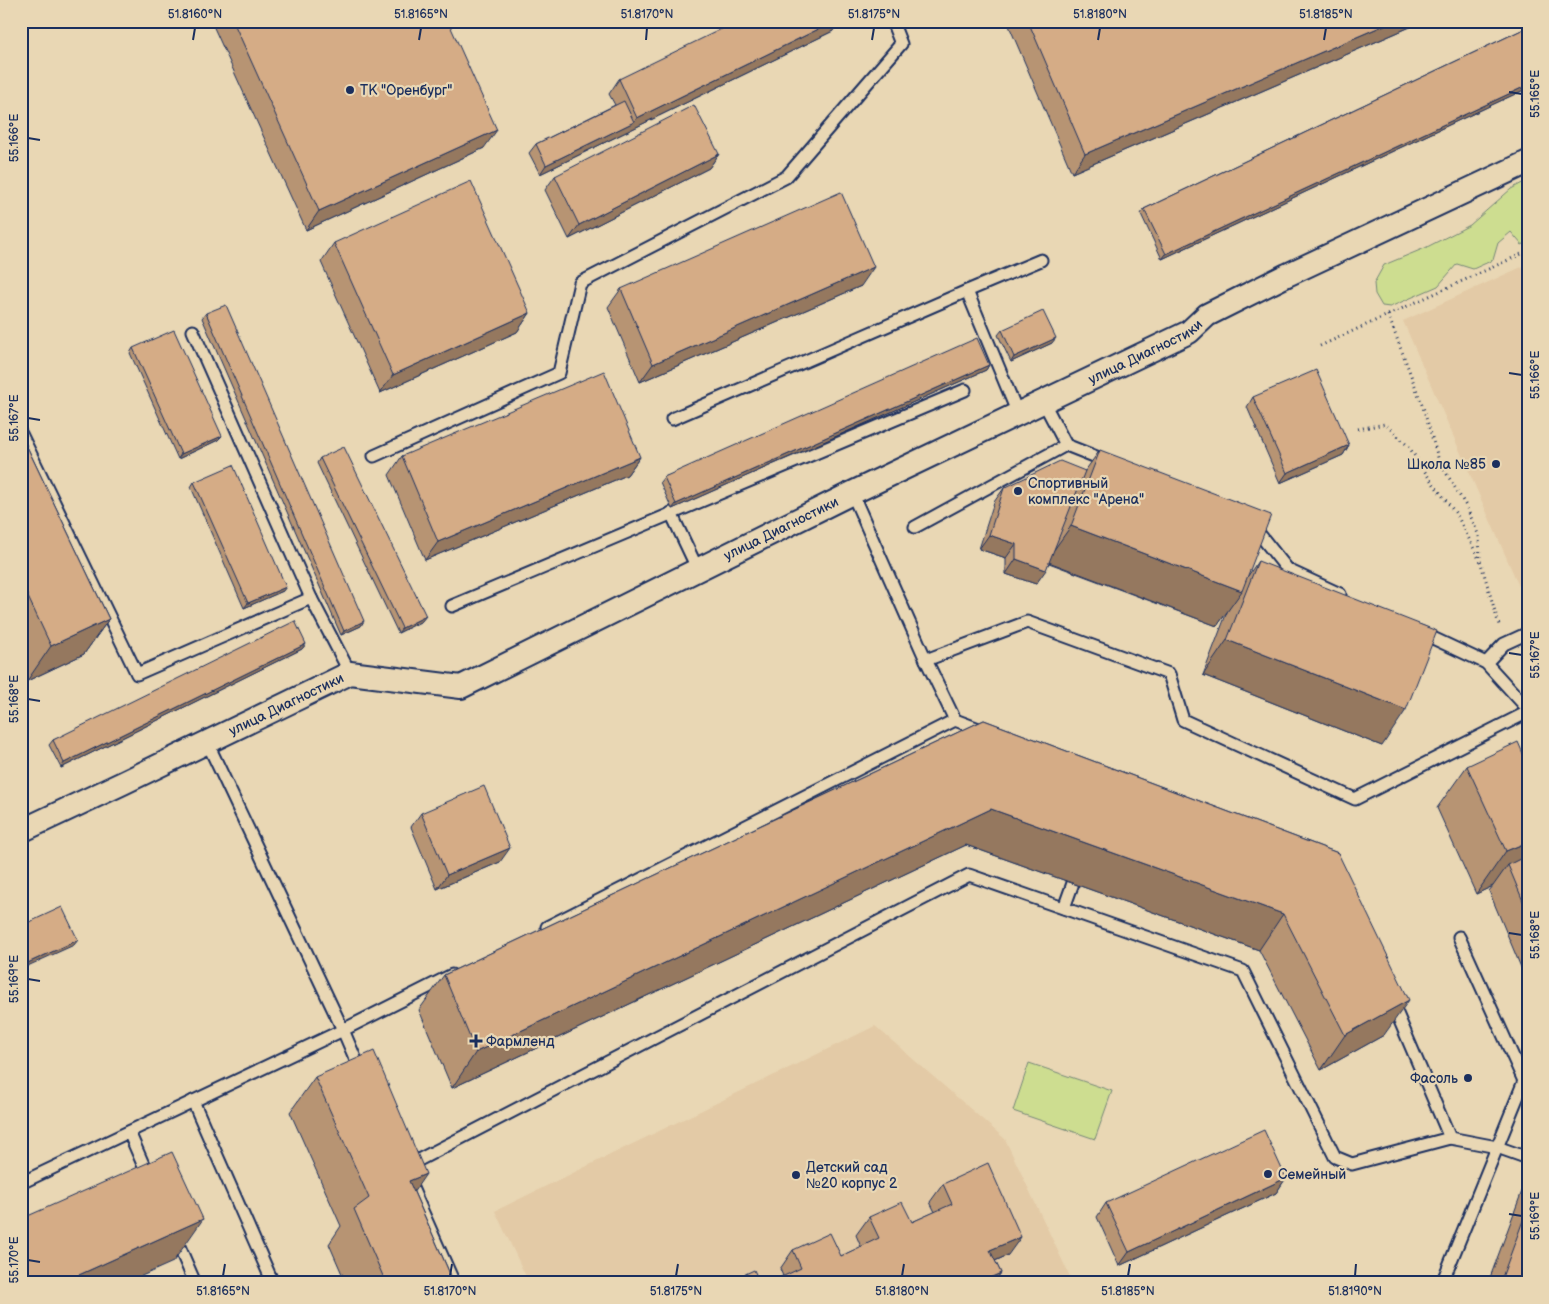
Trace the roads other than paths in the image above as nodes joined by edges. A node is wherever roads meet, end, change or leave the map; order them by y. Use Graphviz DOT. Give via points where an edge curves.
graph roads {
  1 [pos="892,21"];
  2 [pos="1528,162"];
  3 [pos="1041,260"];
  4 [pos="967,292"];
  5 [pos="193,331"];
  6 [pos="965,390"];
  7 [pos="1044,401"];
  8 [pos="1018,414"];
  9 [pos="672,419"];
  10 [pos="21,434"];
  11 [pos="1066,444"];
  12 [pos="374,456"];
  13 [pos="1120,466"];
  14 [pos="852,494"];
  15 [pos="671,513"];
  16 [pos="1246,516"];
  17 [pos="914,527"];
  18 [pos="698,570"];
  19 [pos="311,598"];
  20 [pos="1348,598"];
  21 [pos="452,606"];
  22 [pos="1408,627"];
  23 [pos="1528,633"];
  24 [pos="926,660"];
  25 [pos="1486,663"];
  26 [pos="350,673"];
  27 [pos="1528,710"];
  28 [pos="955,720"];
  29 [pos="992,734"];
  30 [pos="207,742"];
  31 [pos="21,831"];
  32 [pos="1073,883"];
  33 [pos="1064,908"];
  34 [pos="538,931"];
  35 [pos="1460,937"];
  36 [pos="458,972"];
  37 [pos="1389,994"];
  38 [pos="342,1030"];
  39 [pos="365,1082"];
  40 [pos="193,1101"];
  41 [pos="129,1132"];
  42 [pos="1450,1138"];
  43 [pos="1497,1147"];
  44 [pos="1528,1158"];
  45 [pos="21,1183"];
  46 [pos="152,1185"];
  47 [pos="172,1230"];
  48 [pos="195,1283"];
  49 [pos="273,1283"];
  50 [pos="454,1283"];
  51 [pos="1442,1283"];
  1 -- 12 [label="lane" via="901,44 786,176 580,283 559,373"];
  2 -- 7 [label="street, улица Диагностики" via="1287,275 1207,315 1189,332"];
  3 -- 4 [label="lane"];
  4 -- 8 [label="lane"];
  4 -- 9 [label="lane"];
  5 -- 19 [label="lane"];
  6 -- 15 [label="lane"];
  7 -- 8 [label="street, улица Диагностики"];
  7 -- 11 [label="lane"];
  8 -- 14 [label="street, улица Диагностики"];
  10 -- 19 [label="lane" via="137,674"];
  11 -- 13 [label="lane"];
  11 -- 17 [label="lane"];
  14 -- 18 [label="street, улица Диагностики"];
  14 -- 24 [label="lane"];
  15 -- 18 [label="lane"];
  15 -- 21 [label="lane"];
  16 -- 20 [label="lane" via="1288,570"];
  18 -- 26 [label="street, улица Диагностики" via="461,687"];
  19 -- 26 [label="lane"];
  22 -- 25 [label="lane"];
  23 -- 25 [label="lane" via="1504,644"];
  24 -- 27 [label="lane" via="1027,622 1170,674 1183,720 1355,799"];
  24 -- 28 [label="lane"];
  25 -- 27 [label="lane"];
  26 -- 30 [label="street, улица Диагностики"];
  28 -- 29 [label="lane"];
  28 -- 34 [label="lane"];
  30 -- 31 [label="street, улица Диагностики"];
  30 -- 38 [label="lane"];
  32 -- 33 [label="lane"];
  33 -- 42 [label="lane" via="1243,971 1335,1157 1352,1164"];
  33 -- 50 [label="lane" via="969,875 401,1164"];
  35 -- 43 [label="lane" via="1524,1080"];
  36 -- 38 [label="lane"];
  37 -- 42 [label="lane"];
  38 -- 39 [label="lane"];
  38 -- 40 [label="lane"];
  40 -- 41 [label="lane"];
  40 -- 49 [label="lane"];
  41 -- 45 [label="lane"];
  41 -- 46 [label="lane"];
  42 -- 43 [label="lane"];
  43 -- 44 [label="lane"];
  43 -- 51 [label="lane"];
  47 -- 48 [label="lane"];
}
